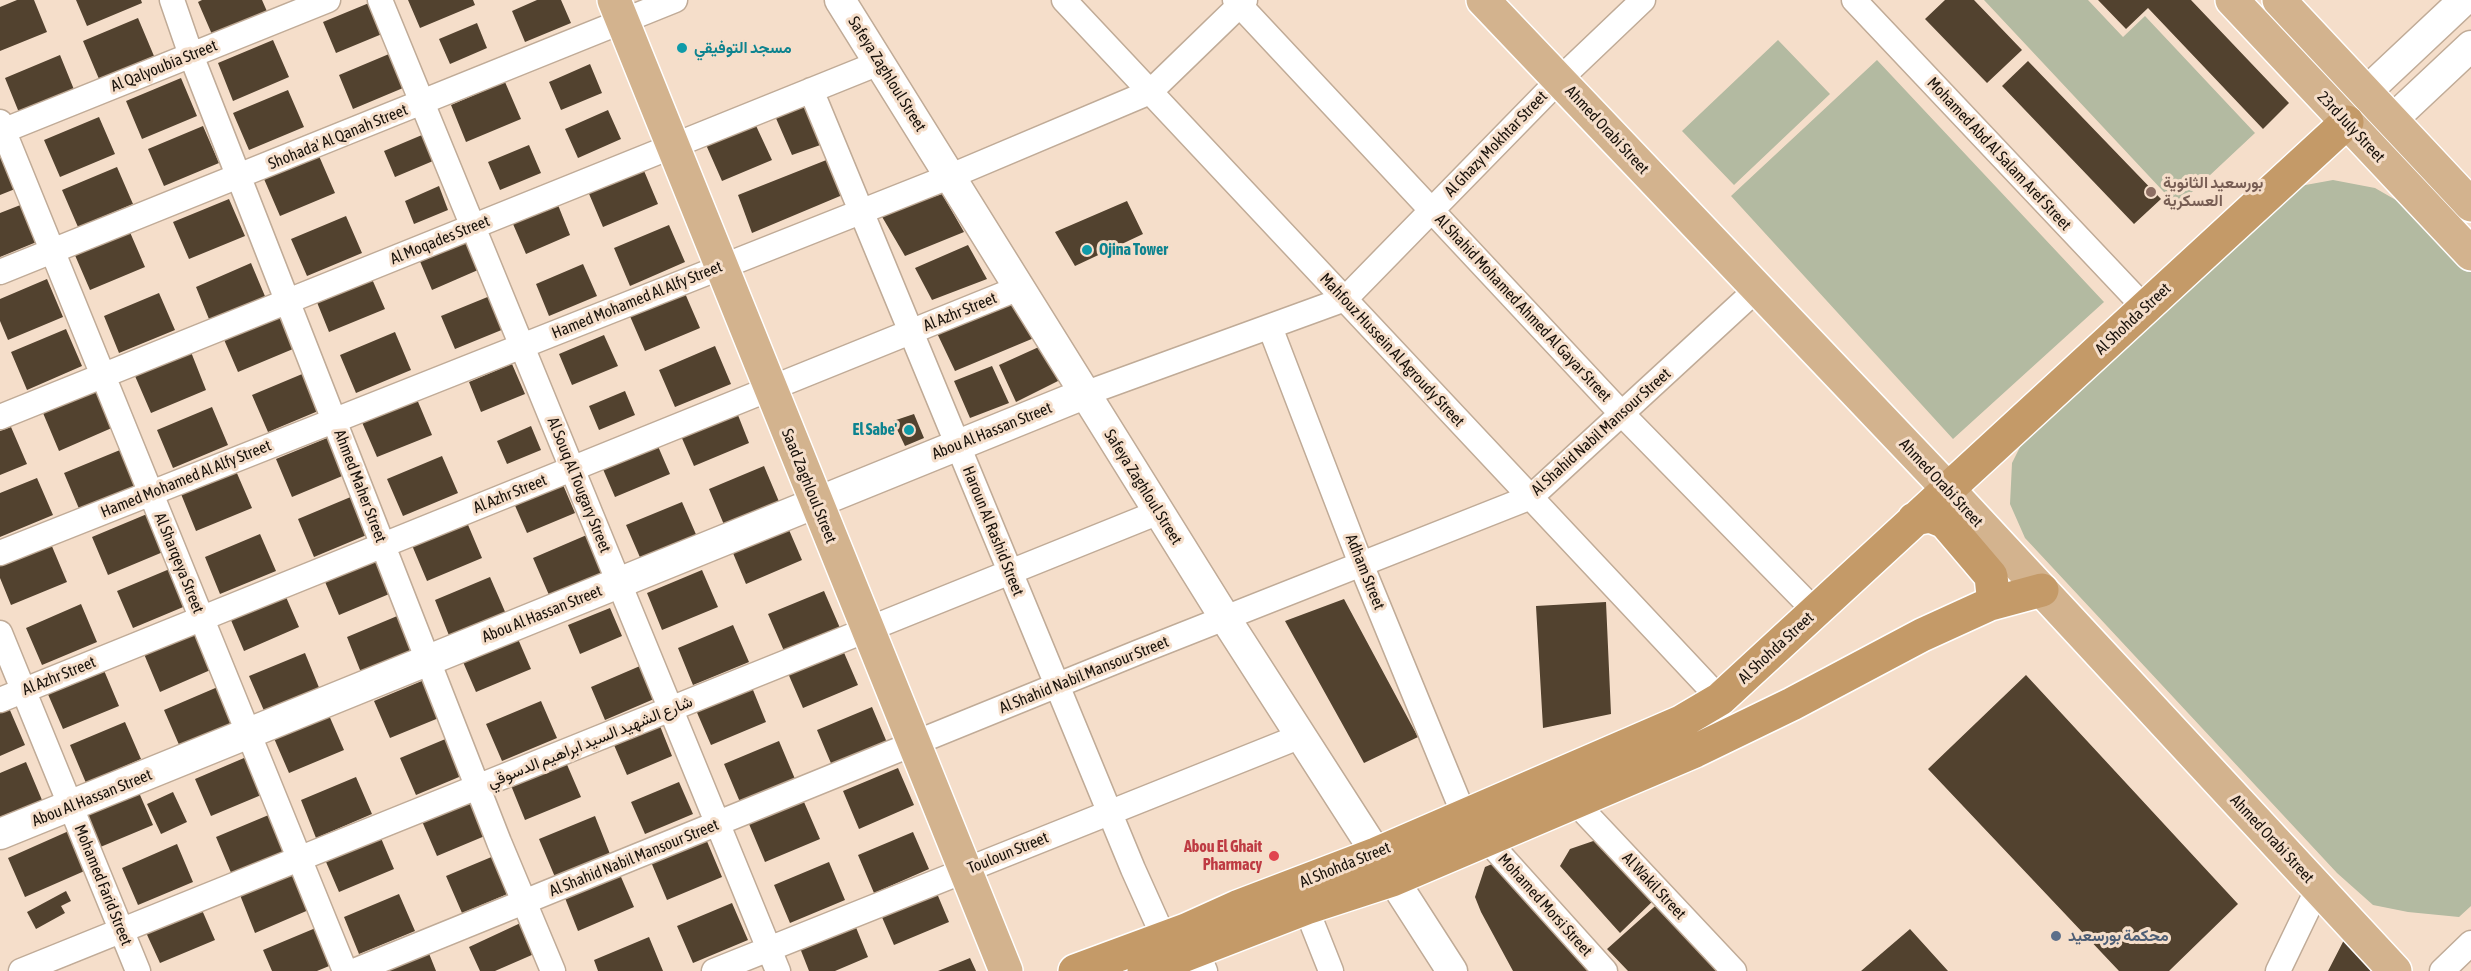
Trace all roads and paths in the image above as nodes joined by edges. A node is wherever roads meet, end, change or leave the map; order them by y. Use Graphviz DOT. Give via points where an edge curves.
graph roads {
  1 [pos="172,0"];
  2 [pos="328,0"];
  3 [pos="380,0"];
  4 [pos="675,0"];
  5 [pos="840,0"];
  6 [pos="1064,0"];
  7 [pos="1483,0"];
  8 [pos="1643,0"];
  9 [pos="1854,0"];
  10 [pos="2232,0"];
  11 [pos="2279,0"];
  12 [pos="2464,0"];
  13 [pos="1240,2"];
  14 [pos="618,11"];
  15 [pos="2471,46"];
  16 [pos="191,55"];
  17 [pos="879,63"];
  18 [pos="1559,80"];
  19 [pos="811,90"];
  20 [pos="1150,92"];
  21 [pos="2365,93"];
  22 [pos="422,103"];
  23 [pos="2391,121"];
  24 [pos="2347,122"];
  25 [pos="1,128"];
  26 [pos="672,146"];
  27 [pos="951,176"];
  28 [pos="239,177"];
  29 [pos="2471,205"];
  30 [pos="1431,211"];
  31 [pos="861,212"];
  32 [pos="473,227"];
  33 [pos="52,251"];
  34 [pos="2471,254"];
  35 [pos="721,267"];
  36 [pos="0,272"];
  37 [pos="1019,288"];
  38 [pos="1757,289"];
  39 [pos="1345,299"];
  40 [pos="288,302"];
  41 [pos="2145,308"];
  42 [pos="1270,327"];
  43 [pos="911,332"];
  44 [pos="522,346"];
  45 [pos="103,376"];
  46 [pos="770,389"];
  47 [pos="1084,394"];
  48 [pos="1622,414"];
  49 [pos="0,417"];
  50 [pos="334,420"];
  51 [pos="958,445"];
  52 [pos="572,469"];
  53 [pos="1948,489"];
  54 [pos="151,493"];
  55 [pos="1530,497"];
  56 [pos="816,503"];
  57 [pos="1159,512"];
  58 [pos="1914,519"];
  59 [pos="383,545"];
  60 [pos="0,553"];
  61 [pos="1361,564"];
  62 [pos="1010,572"];
  63 [pos="619,583"];
  64 [pos="2042,590"];
  65 [pos="1990,604"];
  66 [pos="1815,611"];
  67 [pos="1225,618"];
  68 [pos="202,619"];
  69 [pos="867,630"];
  70 [pos="0,633"];
  71 [pos="428,661"];
  72 [pos="1057,686"];
  73 [pos="24,691"];
  74 [pos="1720,699"];
  75 [pos="0,700"];
  76 [pos="671,709"];
  77 [pos="249,734"];
  78 [pos="1301,736"];
  79 [pos="914,744"];
  80 [pos="478,787"];
  81 [pos="1575,802"];
  82 [pos="71,807"];
  83 [pos="1109,813"];
  84 [pos="1464,815"];
  85 [pos="717,824"];
  86 [pos="0,834"];
  87 [pos="1486,840"];
  88 [pos="300,859"];
  89 [pos="1384,867"];
  90 [pos="964,871"];
  91 [pos="2318,888"];
  92 [pos="524,902"];
  93 [pos="1306,908"];
  94 [pos="121,931"];
  95 [pos="1164,938"];
  96 [pos="2471,943"];
  97 [pos="774,960"];
  98 [pos="1201,961"];
  99 [pos="21,971"];
  100 [pos="138,971"];
  101 [pos="345,971"];
  102 [pos="354,971"];
  103 [pos="553,971"];
  104 [pos="714,971"];
  105 [pos="1006,971"];
  106 [pos="1075,971"];
  107 [pos="1144,971"];
  108 [pos="1331,971"];
  109 [pos="1452,971"];
  110 [pos="1605,971"];
  111 [pos="1734,971"];
  112 [pos="2278,971"];
  113 [pos="2395,971"];
  114 [pos="2442,971"];
  1 -- 16 [label="street, Ahmed Maher Street"];
  2 -- 16 [label="street, Al Qalyoubia Street"];
  3 -- 22 [label="street, Al Souq Al Tougary Street"];
  4 -- 14 [label="street, Shohada' Al Qanah Street"];
  5 -- 17 [label="street, Safeya Zaghloul Street"];
  6 -- 20 [label="street, Mahfouz Hussein Al Agroudy Street"];
  7 -- 18 [label="main road, Ahmed Orabi Street"];
  8 -- 18 [label="street, Al Ghazy Mokhtar Street"];
  9 -- 41 [label="street, Mohamed Abd Al Salam Aref Street"];
  10 -- 24 [label="main road, 23rd July Street"];
  11 -- 21 [label="main road, 23rd July Street"];
  12 -- 21 [label="street"];
  13 -- 20 [label="street, Hamed Mohamed Al Alfy Street"];
  13 -- 30 [label="street, Al Shahid Mohamed Ahmed Al Gayar Street"];
  14 -- 22 [label="street, Shohada' Al Qanah Street"];
  14 -- 26 [label="main road, Saad Zaghloul Street"];
  15 -- 23 [label="street"];
  16 -- 25 [label="street, Al Qalyoubia Street"];
  16 -- 28 [label="street, Ahmed Maher Street"];
  17 -- 19 [label="street, Al Moqades Street"];
  17 -- 27 [label="street, Safeya Zaghloul Street"];
  18 -- 30 [label="street, Al Ghazy Mokhtar Street"];
  18 -- 38 [label="main road, Ahmed Orabi Street"];
  19 -- 26 [label="street, Al Moqades Street"];
  19 -- 31 [label="street, Haroun Al Rashid Street"];
  20 -- 27 [label="street, Hamed Mohamed Al Alfy Street"];
  20 -- 39 [label="street, Mahfouz Hussein Al Agroudy Street"];
  21 -- 23 [label="main road, 23rd July Street"];
  22 -- 28 [label="street, Shohada' Al Qanah Street"];
  22 -- 32 [label="street, Al Souq Al Tougary Street"];
  23 -- 29 [label="main road, 23rd July Street"];
  24 -- 34 [label="main road, 23rd July Street"];
  24 -- 41 [label="highway, Al Shohda Street"];
  25 -- 33 [label="street, Al Sharqeya Street"];
  26 -- 32 [label="street, Al Moqades Street"];
  26 -- 35 [label="main road, Saad Zaghloul Street"];
  27 -- 31 [label="street, Hamed Mohamed Al Alfy Street"];
  27 -- 37 [label="street, Safeya Zaghloul Street"];
  28 -- 33 [label="street, Shohada' Al Qanah Street"];
  28 -- 40 [label="street, Ahmed Maher Street"];
  30 -- 39 [label="street, Al Ghazy Mokhtar Street"];
  30 -- 48 [label="street, Al Shahid Mohamed Ahmed Al Gayar Street"];
  31 -- 35 [label="street, Hamed Mohamed Al Alfy Street"];
  31 -- 43 [label="street, Haroun Al Rashid Street"];
  32 -- 40 [label="street, Al Moqades Street"];
  32 -- 44 [label="street, Al Souq Al Tougary Street"];
  33 -- 36 [label="street, Shohada' Al Qanah Street"];
  33 -- 45 [label="street, Al Sharqeya Street"];
  35 -- 44 [label="street, Hamed Mohamed Al Alfy Street"];
  35 -- 46 [label="main road, Saad Zaghloul Street"];
  37 -- 43 [label="street, Al Azhr Street"];
  37 -- 47 [label="street, Safeya Zaghloul Street"];
  38 -- 48 [label="street, Al Shahid Nabil Mansour Street"];
  38 -- 53 [label="main road, Ahmed Orabi Street"];
  39 -- 42 [label="street, Al Ghazy Mokhtar Street"];
  39 -- 55 [label="street, Mahfouz Hussein Al Agroudy Street"];
  40 -- 45 [label="street, Al Moqades Street"];
  40 -- 50 [label="street, Ahmed Maher Street"];
  41 -- 53 [label="highway, Al Shohda Street"];
  42 -- 47 [label="street, Al Ghazy Mokhtar Street"];
  42 -- 61 [label="street, Adham Street"];
  43 -- 46 [label="street, Al Azhr Street"];
  43 -- 51 [label="street, Haroun Al Rashid Street"];
  44 -- 50 [label="street, Hamed Mohamed Al Alfy Street"];
  44 -- 52 [label="street, Al Souq Al Tougary Street"];
  45 -- 49 [label="street, Al Moqades Street"];
  45 -- 54 [label="street, Al Sharqeya Street"];
  46 -- 52 [label="street, Al Azhr Street"];
  46 -- 56 [label="main road, Saad Zaghloul Street"];
  47 -- 51 [label="street, Abou Al Hassan Street"];
  47 -- 57 [label="street, Safeya Zaghloul Street"];
  48 -- 55 [label="street, Al Shahid Nabil Mansour Street"];
  48 -- 66 [label="street, Al Shahid Mohamed Ahmed Al Gayar Street"];
  50 -- 54 [label="street, Hamed Mohamed Al Alfy Street"];
  50 -- 59 [label="street, Ahmed Maher Street"];
  51 -- 56 [label="street, Abou Al Hassan Street"];
  51 -- 62 [label="street, Haroun Al Rashid Street"];
  52 -- 59 [label="street, Al Azhr Street"];
  52 -- 63 [label="street, Al Souq Al Tougary Street"];
  53 -- 58 [label="highway, Al Shohda Street"];
  53 -- 64 [label="main road, Ahmed Orabi Street"];
  54 -- 60 [label="street, Hamed Mohamed Al Alfy Street"];
  54 -- 68 [label="street, Al Sharqeya Street"];
  55 -- 61 [label="street, Al Shahid Nabil Mansour Street"];
  55 -- 74 [label="street, Mahfouz Hussein Al Agroudy Street"];
  56 -- 63 [label="street, Abou Al Hassan Street"];
  56 -- 69 [label="main road, Saad Zaghloul Street"];
  57 -- 62 [label="street, شارع الشهيد السيد ابراهيم الدسوقي"];
  57 -- 67 [label="street, Safeya Zaghloul Street"];
  58 -- 65 [label="highway" via="1938,518 1952,530 1990,576"];
  58 -- 66 [label="highway, Al Shohda Street"];
  59 -- 68 [label="street, Al Azhr Street"];
  59 -- 71 [label="street, Ahmed Maher Street"];
  61 -- 67 [label="street, Al Shahid Nabil Mansour Street"];
  61 -- 84 [label="street, Adham Street"];
  62 -- 69 [label="street, شارع الشهيد السيد ابراهيم الدسوقي"];
  62 -- 72 [label="street, Haroun Al Rashid Street"];
  63 -- 71 [label="street, Abou Al Hassan Street"];
  63 -- 76 [label="street, Al Souq Al Tougary Street"];
  64 -- 65 [label="highway, Al Shohda Street"];
  64 -- 91 [label="main road, Ahmed Orabi Street"];
  65 -- 81 [label="highway, Al Shohda Street" via="1704,747"];
  66 -- 74 [label="highway, Al Shohda Street"];
  67 -- 72 [label="street, Al Shahid Nabil Mansour Street"];
  67 -- 78 [label="street, Safeya Zaghloul Street"];
  68 -- 73 [label="street, Al Azhr Street"];
  68 -- 77 [label="street, Al Sharqeya Street"];
  69 -- 76 [label="street, شارع الشهيد السيد ابراهيم الدسوقي"];
  69 -- 79 [label="main road, Saad Zaghloul Street"];
  70 -- 73 [label="street, Mohamed Farid Street"];
  71 -- 77 [label="street, Abou Al Hassan Street"];
  71 -- 80 [label="street, Ahmed Maher Street"];
  72 -- 79 [label="street, Al Shahid Nabil Mansour Street"];
  72 -- 83 [label="street, Haroun Al Rashid Street"];
  73 -- 75 [label="street, Al Azhr Street"];
  73 -- 82 [label="street, Mohamed Farid Street"];
  74 -- 84 [label="highway, Al Shohda Street" via="1681,722"];
  76 -- 80 [label="street, شارع الشهيد السيد ابراهيم الدسوقي"];
  76 -- 85 [label="street, Al Souq Al Tougary Street"];
  77 -- 82 [label="street, Abou Al Hassan Street"];
  77 -- 88 [label="street, Al Sharqeya Street"];
  78 -- 83 [label="street, Touloun Street"];
  78 -- 89 [label="street, Safeya Zaghloul Street"];
  79 -- 85 [label="street, Al Shahid Nabil Mansour Street"];
  79 -- 90 [label="main road, Saad Zaghloul Street"];
  80 -- 88 [label="street, شارع الشهيد السيد ابراهيم الدسوقي"];
  80 -- 92 [label="street, Ahmed Maher Street"];
  81 -- 87 [label="highway, Al Shohda Street"];
  81 -- 111 [label="street, Al Wakil Street"];
  82 -- 86 [label="street, Abou Al Hassan Street"];
  82 -- 94 [label="street, Mohamed Farid Street"];
  83 -- 90 [label="street, Touloun Street"];
  83 -- 95 [label="street, Haroun Al Rashid Street"];
  84 -- 89 [label="highway, Al Shohda Street"];
  85 -- 92 [label="street, Al Shahid Nabil Mansour Street"];
  85 -- 97 [label="street, Al Souq Al Tougary Street"];
  87 -- 89 [label="highway, Al Shohda Street"];
  87 -- 110 [label="street, Mohamed Morsi Street"];
  88 -- 94 [label="street, شارع الشهيد السيد ابراهيم الدسوقي"];
  88 -- 101 [label="street, Al Sharqeya Street"];
  89 -- 93 [label="highway, Al Shohda Street"];
  89 -- 95 [label="highway, Al Shohda Street"];
  89 -- 109 [label="street, Safeya Zaghloul Street"];
  90 -- 97 [label="street, Touloun Street"];
  90 -- 105 [label="main road, Saad Zaghloul Street"];
  91 -- 112 [label="street"];
  91 -- 113 [label="main road, Ahmed Orabi Street"];
  92 -- 102 [label="street, Al Shahid Nabil Mansour Street"];
  92 -- 103 [label="street, Ahmed Maher Street"];
  93 -- 98 [label="highway, Al Shohda Street"];
  93 -- 108 [label="street"];
  94 -- 99 [label="street, شارع الشهيد السيد ابراهيم الدسوقي"];
  94 -- 100 [label="street, Mohamed Farid Street"];
  95 -- 106 [label="highway, Al Shohda Street"];
  96 -- 114 [label="street"];
  97 -- 104 [label="street, Touloun Street"];
  98 -- 107 [label="highway, Al Shohda Street"];
}
